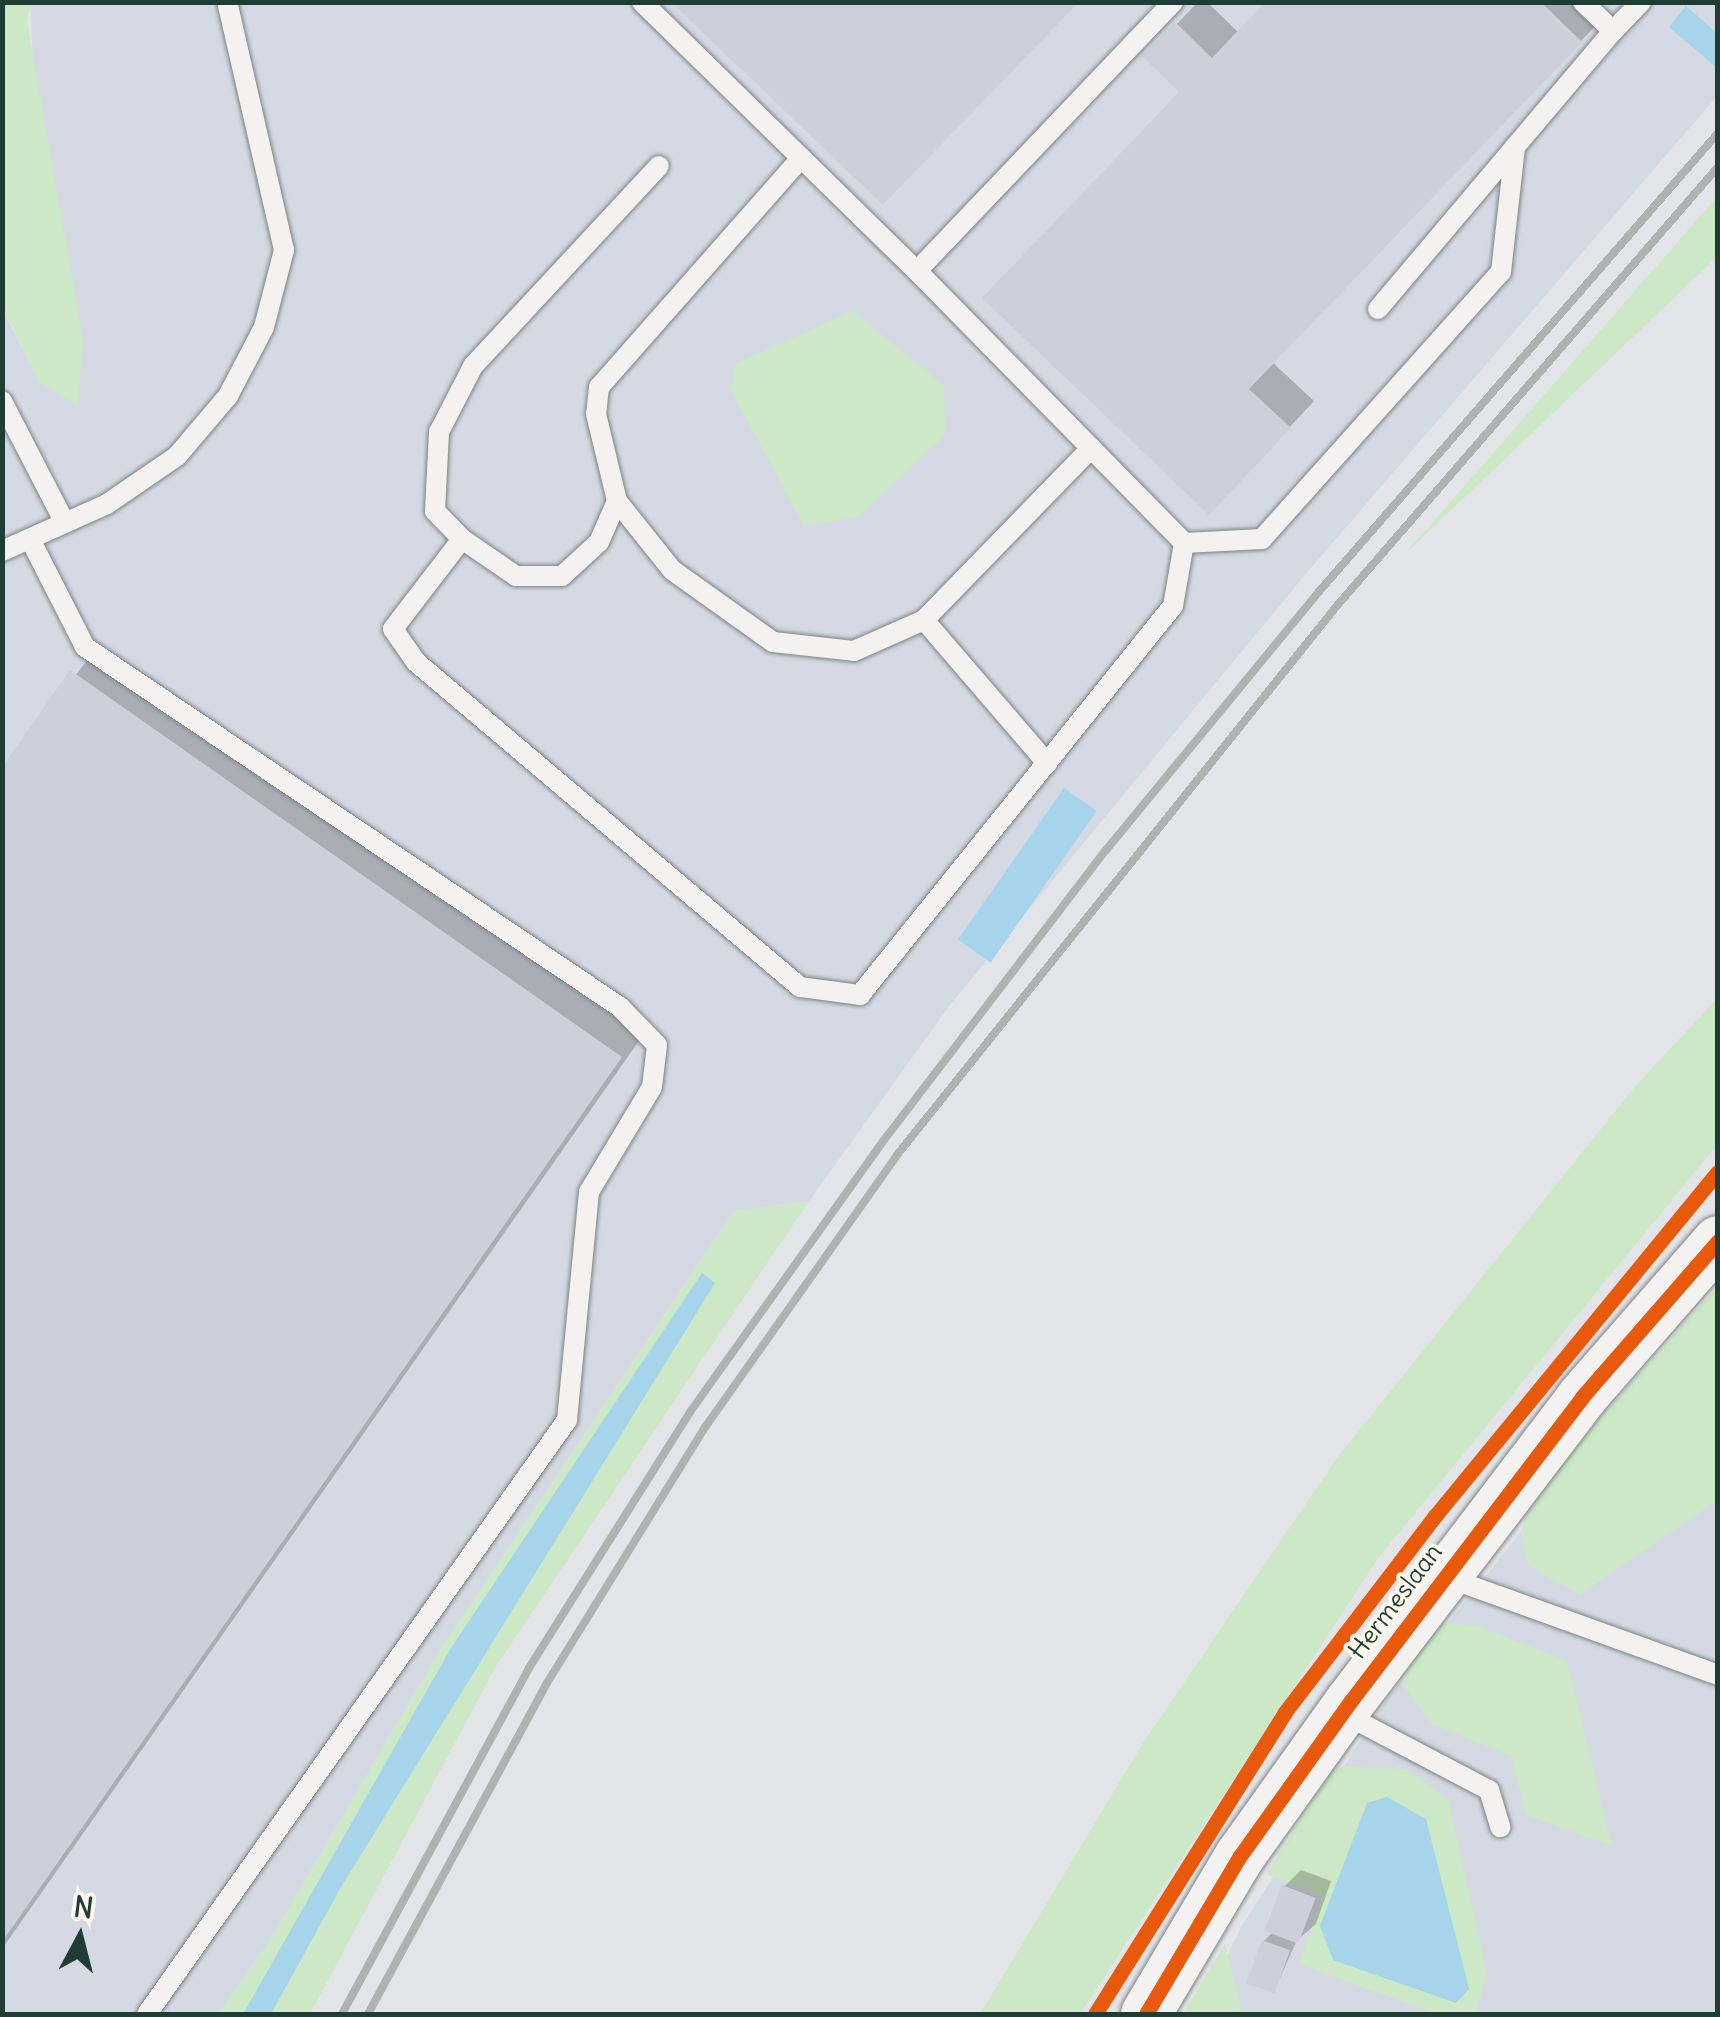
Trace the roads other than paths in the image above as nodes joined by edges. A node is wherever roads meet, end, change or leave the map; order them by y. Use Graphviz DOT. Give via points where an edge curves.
graph roads {
  1 [pos="227,2"];
  2 [pos="642,2"];
  3 [pos="1173,2"];
  4 [pos="1583,2"];
  5 [pos="1641,2"];
  6 [pos="1613,31"];
  7 [pos="1515,147"];
  8 [pos="802,158"];
  9 [pos="658,166"];
  10 [pos="917,271"];
  11 [pos="1378,310"];
  12 [pos="2,402"];
  13 [pos="1091,448"];
  14 [pos="617,501"];
  15 [pos="65,523"];
  16 [pos="30,539"];
  17 [pos="462,539"];
  18 [pos="1184,544"];
  19 [pos="2,551"];
  20 [pos="924,620"];
  21 [pos="1047,764"];
  22 [pos="1718,1241"];
  23 [pos="1445,1577"];
  24 [pos="1718,1675"];
  25 [pos="1342,1713"];
  26 [pos="1500,1827"];
  27 [pos="147,2014"];
  28 [pos="1146,2014"];
  1 -- 15 [label="lane" via="284,250 264,327 228,396 177,456 108,504"];
  2 -- 8 [label="lane"];
  3 -- 10 [label="lane"];
  4 -- 6 [label="lane"];
  5 -- 6 [label="lane"];
  6 -- 7 [label="lane"];
  7 -- 11 [label="lane"];
  7 -- 18 [label="lane" via="1501,272 1262,538"];
  8 -- 10 [label="lane"];
  8 -- 14 [label="lane" via="598,386 596,414"];
  9 -- 17 [label="lane" via="473,366 438,432 436,511"];
  10 -- 13 [label="lane"];
  12 -- 15 [label="lane"];
  13 -- 18 [label="lane"];
  13 -- 20 [label="lane"];
  14 -- 17 [label="lane" via="599,542 562,576 516,576"];
  14 -- 20 [label="lane" via="672,570 773,642 854,652"];
  15 -- 16 [label="lane"];
  16 -- 19 [label="lane"];
  16 -- 27 [label="lane" via="85,647 620,1007 657,1045 652,1087 589,1192 567,1420"];
  17 -- 21 [label="lane" via="393,629 416,662 800,987 860,994"];
  18 -- 21 [label="lane" via="1173,606"];
  20 -- 21 [label="lane"];
  22 -- 23 [label="street, Hermeslaan" via="1582,1396"];
  23 -- 24 [label="lane"];
  23 -- 25 [label="street, Hermeslaan"];
  25 -- 26 [label="lane" via="1489,1790"];
  25 -- 28 [label="street, Hermeslaan" via="1240,1856"];
}
